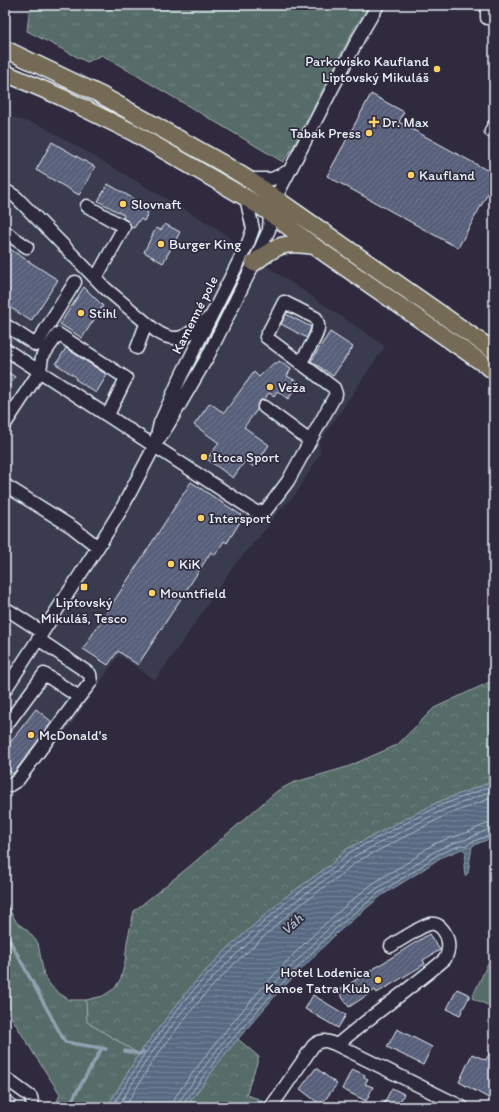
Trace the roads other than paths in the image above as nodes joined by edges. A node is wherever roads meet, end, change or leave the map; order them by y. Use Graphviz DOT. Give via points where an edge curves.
graph roads {
  1 [pos="378,5"];
  2 [pos="5,49"];
  3 [pos="5,73"];
  4 [pos="494,125"];
  5 [pos="494,133"];
  6 [pos="289,171"];
  7 [pos="248,179"];
  8 [pos="5,190"];
  9 [pos="276,197"];
  10 [pos="246,198"];
  11 [pos="87,206"];
  12 [pos="270,213"];
  13 [pos="253,229"];
  14 [pos="5,232"];
  15 [pos="314,246"];
  16 [pos="27,247"];
  17 [pos="254,263"];
  18 [pos="96,278"];
  19 [pos="75,282"];
  20 [pos="210,317"];
  21 [pos="146,324"];
  22 [pos="6,326"];
  23 [pos="137,348"];
  24 [pos="5,349"];
  25 [pos="494,351"];
  26 [pos="300,363"];
  27 [pos="40,371"];
  28 [pos="494,371"];
  29 [pos="264,407"];
  30 [pos="108,415"];
  31 [pos="5,424"];
  32 [pos="310,441"];
  33 [pos="155,445"];
  34 [pos="5,485"];
  35 [pos="98,547"];
  36 [pos="5,608"];
  37 [pos="40,636"];
  38 [pos="5,690"];
  39 [pos="79,698"];
  40 [pos="5,727"];
  41 [pos="5,786"];
  42 [pos="391,946"];
  43 [pos="337,1045"];
  44 [pos="5,1078"];
  45 [pos="33,1107"];
  46 [pos="271,1107"];
  47 [pos="462,1107"];
  1 -- 6 [label="street"];
  2 -- 7 [label="main road" via="101,95"];
  3 -- 10 [label="main road" via="134,133"];
  4 -- 5 [label="street" via="491,131"];
  6 -- 7 [label="street" via="272,179"];
  6 -- 9 [label="street"];
  7 -- 9 [label="main road"];
  8 -- 18 [label="street" via="16,197"];
  9 -- 12 [label="main road"];
  9 -- 25 [label="main road"];
  10 -- 12 [label="main road"];
  10 -- 13 [label="street"];
  11 -- 18 [label="street" via="124,227"];
  12 -- 13 [label="street"];
  12 -- 15 [label="main road"];
  12 -- 17 [label="street, Kamenné pole" via="269,230"];
  13 -- 20 [label="street, Kamenné pole"];
  14 -- 16 [label="street"];
  15 -- 17 [label="main road" via="294,244 277,247"];
  15 -- 28 [label="main road"];
  17 -- 33 [label="street, Kamenné pole" via="208,356"];
  18 -- 21 [label="street"];
  19 -- 22 [label="street" via="36,345"];
  20 -- 21 [label="street" via="190,334 181,338 164,337"];
  20 -- 33 [label="street, Kamenné pole" via="160,423"];
  21 -- 23 [label="street"];
  24 -- 27 [label="street"];
  26 -- 26 [label="street" via="266,337 284,302 316,318 318,322 317,333"];
  26 -- 32 [label="street" via="334,388 336,394"];
  27 -- 30 [label="street"];
  27 -- 30 [label="street" via="42,356 58,334 82,349 126,378"];
  27 -- 31 [label="street"];
  29 -- 32 [label="street"];
  30 -- 33 [label="street"];
  32 -- 33 [label="street" via="288,481 271,505 260,512 240,502"];
  33 -- 35 [label="street, Kamenné pole"];
  34 -- 35 [label="street" via="72,527"];
  35 -- 37 [label="street, Kamenné pole"];
  36 -- 37 [label="street"];
  37 -- 38 [label="street, Kamenné pole"];
  37 -- 39 [label="street" via="90,674 91,682"];
  39 -- 40 [label="street" via="44,674"];
  39 -- 41 [label="street" via="18,780"];
  42 -- 43 [label="street" via="427,923 441,927 449,945 445,959"];
  43 -- 46 [label="street" via="322,1040 317,1042"];
  43 -- 47 [label="street"];
  44 -- 45 [label="street" via="31,1097"];
}
